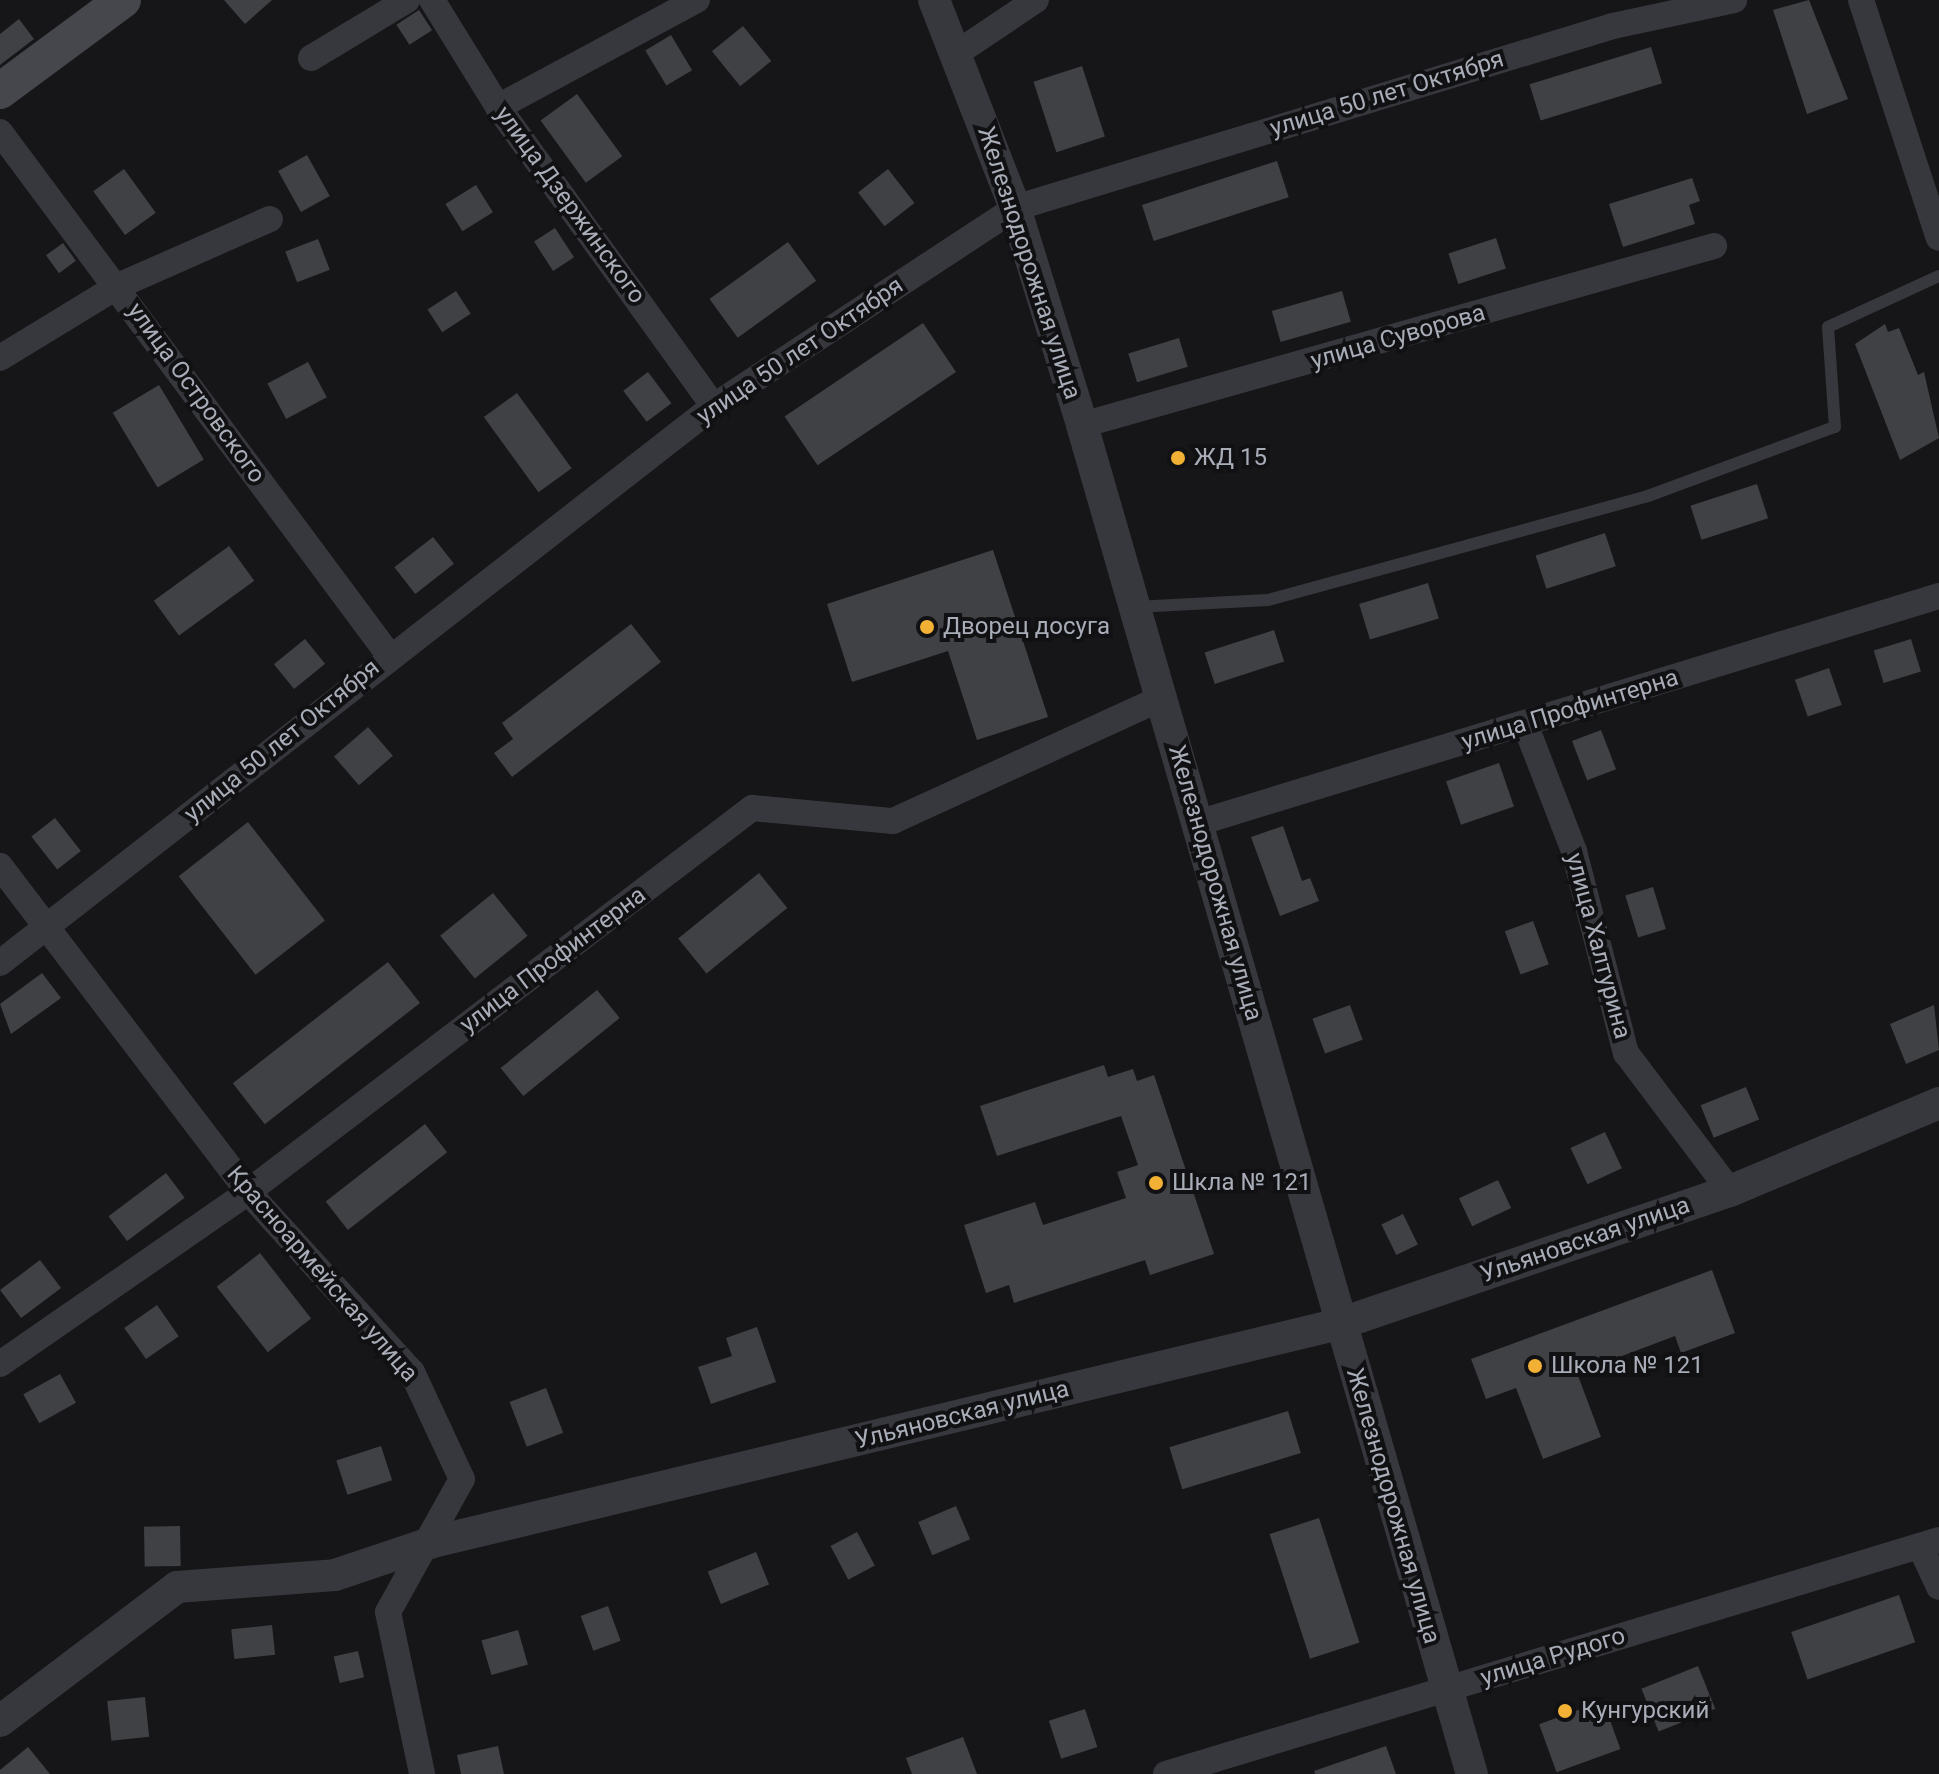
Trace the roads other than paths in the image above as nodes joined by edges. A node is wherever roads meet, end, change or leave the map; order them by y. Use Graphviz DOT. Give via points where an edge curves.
graph roads {
  1 [pos="123,0"];
  2 [pos="407,0"];
  3 [pos="432,0"];
  4 [pos="697,0"];
  5 [pos="934,0"];
  6 [pos="1036,0"];
  7 [pos="1734,0"];
  8 [pos="1861,0"];
  9 [pos="957,53"];
  10 [pos="311,58"];
  11 [pos="0,91"];
  12 [pos="498,107"];
  13 [pos="0,132"];
  14 [pos="1933,198"];
  15 [pos="1015,208"];
  16 [pos="270,219"];
  17 [pos="1939,238"];
  18 [pos="1714,246"];
  19 [pos="1939,276"];
  20 [pos="118,286"];
  21 [pos="0,358"];
  22 [pos="714,406"];
  23 [pos="1082,425"];
  24 [pos="1939,596"];
  25 [pos="1134,607"];
  26 [pos="389,655"];
  27 [pos="1160,699"];
  28 [pos="1525,724"];
  29 [pos="1201,822"];
  30 [pos="0,866"];
  31 [pos="50,927"];
  32 [pos="0,963"];
  33 [pos="1939,1103"];
  34 [pos="1730,1191"];
  35 [pos="248,1192"];
  36 [pos="1339,1324"];
  37 [pos="0,1364"];
  38 [pos="433,1542"];
  39 [pos="1930,1543"];
  40 [pos="1939,1587"];
  41 [pos="1447,1689"];
  42 [pos="0,1721"];
  43 [pos="422,1774"];
  44 [pos="1166,1774"];
  45 [pos="1472,1774"];
  1 -- 11 [label="main road"];
  2 -- 10 [label="street"];
  3 -- 12 [label="street, улица Дзержинского"];
  4 -- 12 [label="street"];
  5 -- 9 [label="street, Железнодорожная улица"];
  6 -- 9 [label="street"];
  7 -- 15 [label="street, улица 50 лет Октября" via="1613,26"];
  8 -- 14 [label="street"];
  9 -- 15 [label="street, Железнодорожная улица"];
  12 -- 22 [label="street, улица Дзержинского"];
  13 -- 20 [label="street, улица Островского"];
  14 -- 17 [label="street"];
  15 -- 22 [label="street, улица 50 лет Октября"];
  15 -- 23 [label="street, Железнодорожная улица"];
  16 -- 20 [label="street"];
  18 -- 23 [label="street, улица Суворова"];
  19 -- 25 [label="lane" via="1828,327 1835,427 1648,496 1268,600"];
  20 -- 21 [label="street"];
  20 -- 26 [label="street, улица Островского"];
  22 -- 26 [label="street, улица 50 лет Октября"];
  23 -- 25 [label="street, Железнодорожная улица"];
  24 -- 28 [label="street, улица Профинтерна"];
  25 -- 27 [label="street, Железнодорожная улица"];
  26 -- 31 [label="street, улица 50 лет Октября"];
  27 -- 29 [label="street, Железнодорожная улица"];
  27 -- 35 [label="street, улица Профинтерна" via="893,821 752,808"];
  28 -- 29 [label="street, улица Профинтерна"];
  28 -- 34 [label="street, улица Халтурина" via="1574,851 1626,1053"];
  29 -- 36 [label="street, Железнодорожная улица"];
  30 -- 31 [label="street, Красноармейская улица"];
  31 -- 32 [label="street, улица 50 лет Октября"];
  31 -- 35 [label="street, Красноармейская улица"];
  33 -- 34 [label="street, Ульяновская улица"];
  34 -- 36 [label="street, Ульяновская улица"];
  35 -- 37 [label="street, улица Профинтерна"];
  35 -- 38 [label="street, Красноармейская улица" via="412,1372 462,1479"];
  36 -- 38 [label="street, Ульяновская улица"];
  36 -- 41 [label="street, Железнодорожная улица"];
  38 -- 42 [label="street, Ульяновская улица" via="335,1575 177,1587"];
  38 -- 43 [label="street, Красноармейская улица" via="388,1612"];
  39 -- 40 [label="street"];
  39 -- 41 [label="street, улица Рудого"];
  41 -- 44 [label="street, улица Рудого"];
  41 -- 45 [label="street, Железнодорожная улица"];
}
